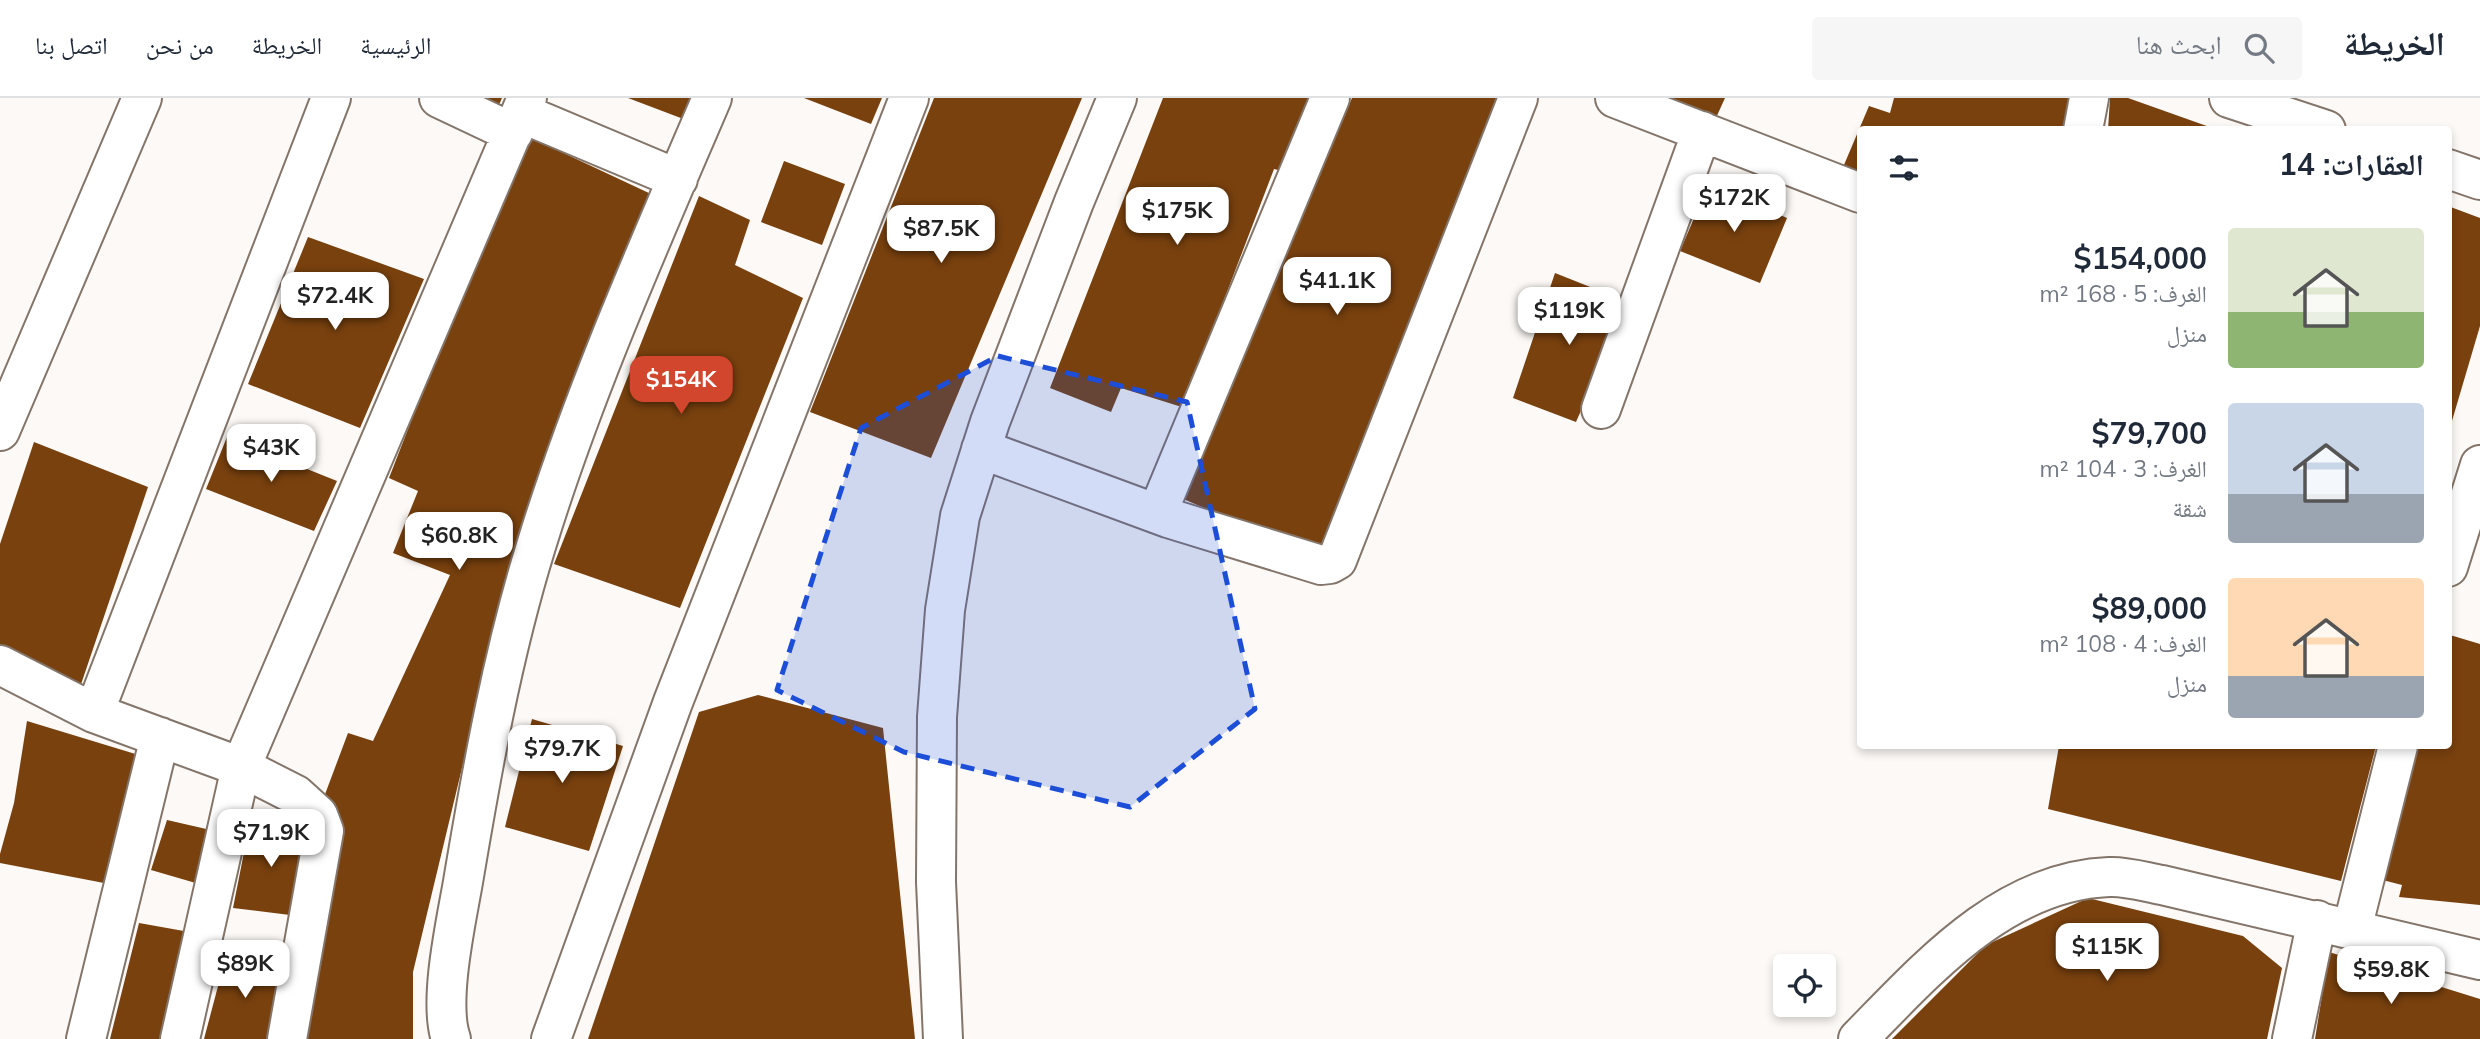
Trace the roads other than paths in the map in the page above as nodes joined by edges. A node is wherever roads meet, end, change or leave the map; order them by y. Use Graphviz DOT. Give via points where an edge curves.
graph roads {
  1 [pos="142,98"];
  2 [pos="331,98"];
  3 [pos="439,98"];
  4 [pos="712,98"];
  5 [pos="909,98"];
  6 [pos="1117,98"];
  7 [pos="1329,98"];
  8 [pos="1518,98"];
  9 [pos="1615,98"];
  10 [pos="2089,98"];
  11 [pos="2229,98"];
  12 [pos="521,115"];
  13 [pos="2084,126"];
  14 [pos="2314,126"];
  15 [pos="1702,131"];
  16 [pos="2452,170"];
  17 [pos="678,179"];
  18 [pos="2480,180"];
  19 [pos="1857,192"];
  20 [pos="1601,409"];
  21 [pos="0,431"];
  22 [pos="981,449"];
  23 [pos="2480,465"];
  24 [pos="1157,514"];
  25 [pos="2452,554"];
  26 [pos="0,666"];
  27 [pos="94,713"];
  28 [pos="160,737"];
  29 [pos="2397,749"];
  30 [pos="241,767"];
  31 [pos="2334,925"];
  32 [pos="2480,960"];
  33 [pos="86,1039"];
  34 [pos="180,1039"];
  35 [pos="287,1039"];
  36 [pos="451,1039"];
  37 [pos="551,1039"];
  38 [pos="943,1039"];
  39 [pos="1858,1039"];
  40 [pos="2292,1039"];
  1 -- 21 [label="street"];
  2 -- 27 [label="street"];
  3 -- 12 [label="street"];
  4 -- 17 [label="street"];
  5 -- 37 [label="street" via="673,702"];
  6 -- 22 [label="street"];
  7 -- 24 [label="street"];
  8 -- 24 [label="street" via="1337,560 1321,565"];
  9 -- 15 [label="street"];
  10 -- 13 [label="street"];
  11 -- 14 [label="street"];
  12 -- 17 [label="street"];
  12 -- 30 [label="street"];
  15 -- 19 [label="street"];
  15 -- 20 [label="street"];
  16 -- 18 [label="street"];
  17 -- 36 [label="street" via="603,358 535,548 482,772 445,1001"];
  22 -- 24 [label="street"];
  22 -- 38 [label="street" via="960,516 945,610 937,717 936,883"];
  23 -- 25 [label="street"];
  26 -- 27 [label="street"];
  27 -- 28 [label="street"];
  28 -- 30 [label="street"];
  28 -- 33 [label="street"];
  29 -- 31 [label="street"];
  30 -- 34 [label="street"];
  30 -- 35 [label="street" via="296,795 318,815 324,831"];
  31 -- 32 [label="street"];
  31 -- 39 [label="street" via="2162,885 2112,877 2075,881 2033,894 1987,920 1927,969"];
  31 -- 40 [label="street"];
}
